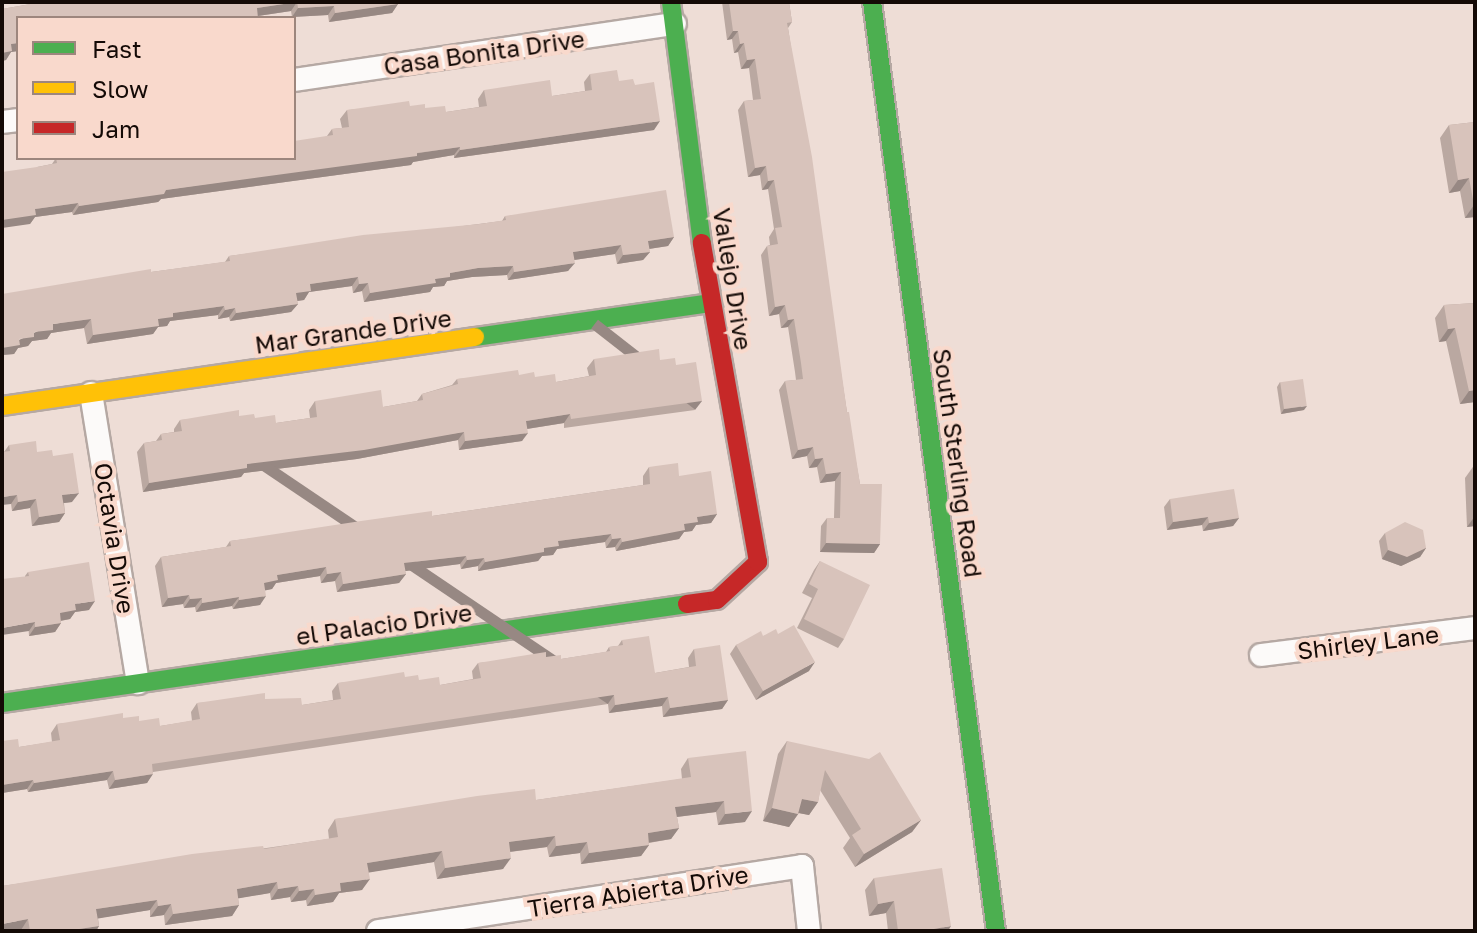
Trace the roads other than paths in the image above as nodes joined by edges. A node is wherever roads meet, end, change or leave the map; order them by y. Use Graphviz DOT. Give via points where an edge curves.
graph roads {
  1 [pos="872,2"];
  2 [pos="673,13"];
  3 [pos="296,80"];
  4 [pos="710,303"];
  5 [pos="91,393"];
  6 [pos="2,406"];
  7 [pos="758,562"];
  8 [pos="1475,628"];
  9 [pos="1261,655"];
  10 [pos="138,683"];
  11 [pos="2,703"];
  12 [pos="378,931"];
  13 [pos="809,931"];
  14 [pos="996,931"];
  1 -- 14 [label="street, South Sterling Road"];
  2 -- 3 [label="street, Casa Bonita Drive"];
  2 -- 4 [label="street, Vallejo Drive"];
  4 -- 5 [label="street, Mar Grande Drive"];
  4 -- 7 [label="street, Vallejo Drive"];
  5 -- 6 [label="street, Mar Grande Drive"];
  5 -- 10 [label="street, Octavia Drive"];
  7 -- 10 [label="street, el Palacio Drive" via="717,600"];
  8 -- 9 [label="street, Shirley Lane"];
  10 -- 11 [label="street, el Palacio Drive"];
  12 -- 13 [label="street, Tierra Abierta Drive" via="802,866"];
}
